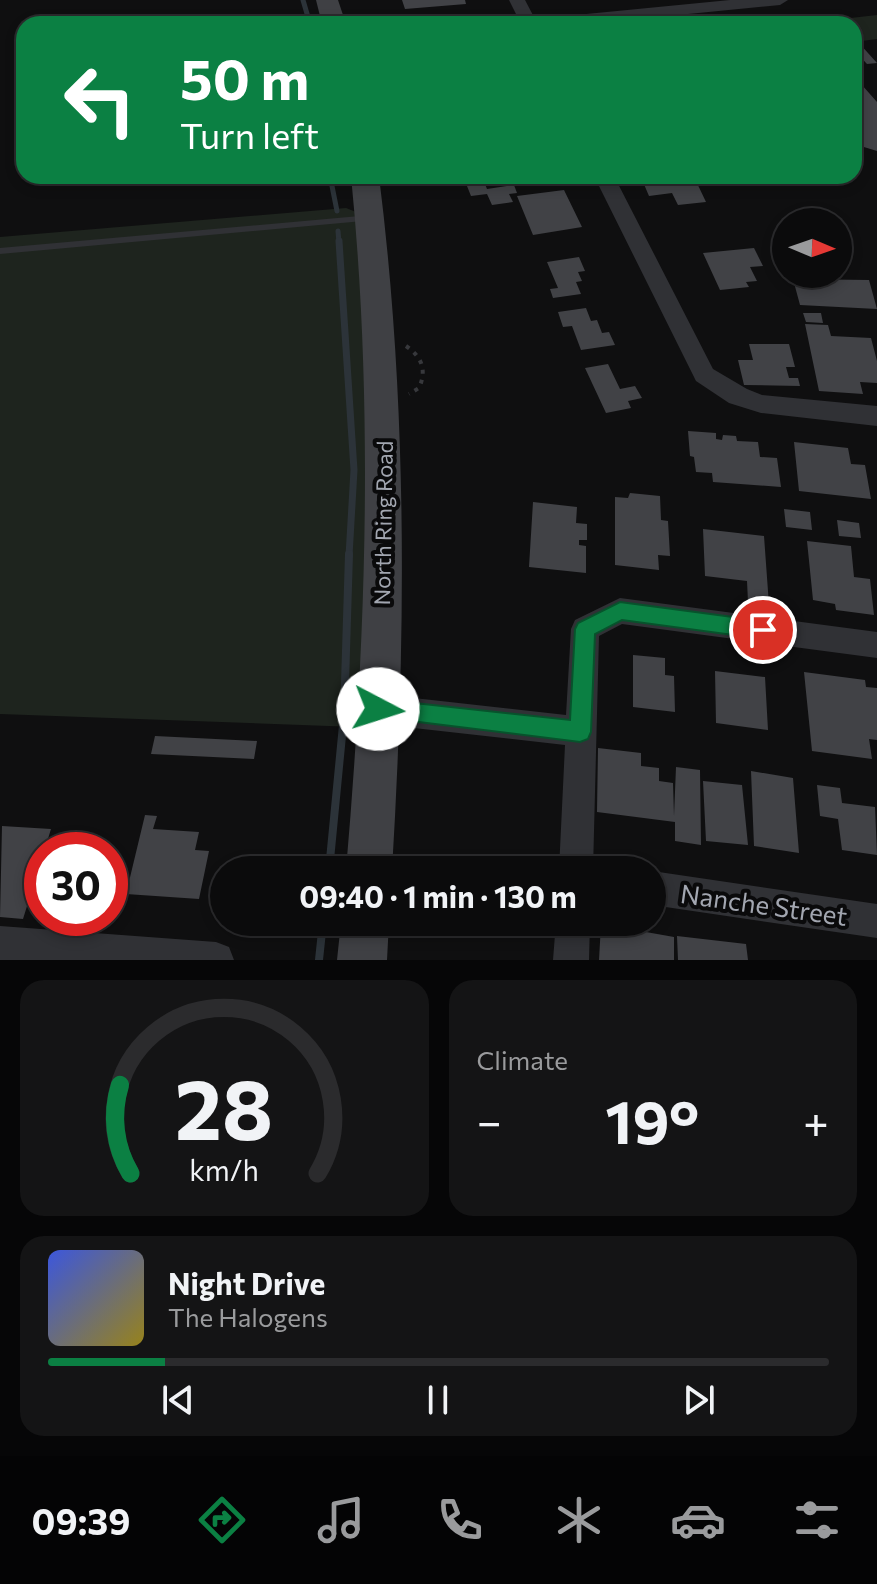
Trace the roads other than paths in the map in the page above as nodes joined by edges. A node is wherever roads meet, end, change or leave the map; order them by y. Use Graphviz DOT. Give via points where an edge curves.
graph roads {
  1 [pos="780,0"];
  2 [pos="733,2"];
  3 [pos="608,16"];
  4 [pos="366,184"];
  5 [pos="608,184"];
  6 [pos="371,218"];
  7 [pos="0,251"];
  8 [pos="877,416"];
  9 [pos="877,645"];
  10 [pos="378,709"];
  11 [pos="580,732"];
  12 [pos="370,856"];
  13 [pos="576,856"];
  14 [pos="666,890"];
  15 [pos="877,921"];
  16 [pos="364,936"];
  17 [pos="572,936"];
  18 [pos="0,944"];
  19 [pos="216,960"];
  20 [pos="362,960"];
  21 [pos="571,960"];
  1 -- 2 [label="street"];
  2 -- 3 [label="street"];
  4 -- 6 [label="main road, North Ring Road"];
  5 -- 8 [label="street" via="704,375 761,404"];
  6 -- 7 [label="lane"];
  6 -- 10 [label="main road, North Ring Road" via="386,531"];
  9 -- 11 [label="street" via="620,611 585,629"];
  10 -- 11 [label="street"];
  10 -- 12 [label="main road, North Ring Road"];
  11 -- 13 [label="street"];
  14 -- 15 [label="street, Nanche Street"];
  16 -- 20 [label="main road"];
  17 -- 21 [label="street"];
  18 -- 19 [label="street"];
}
